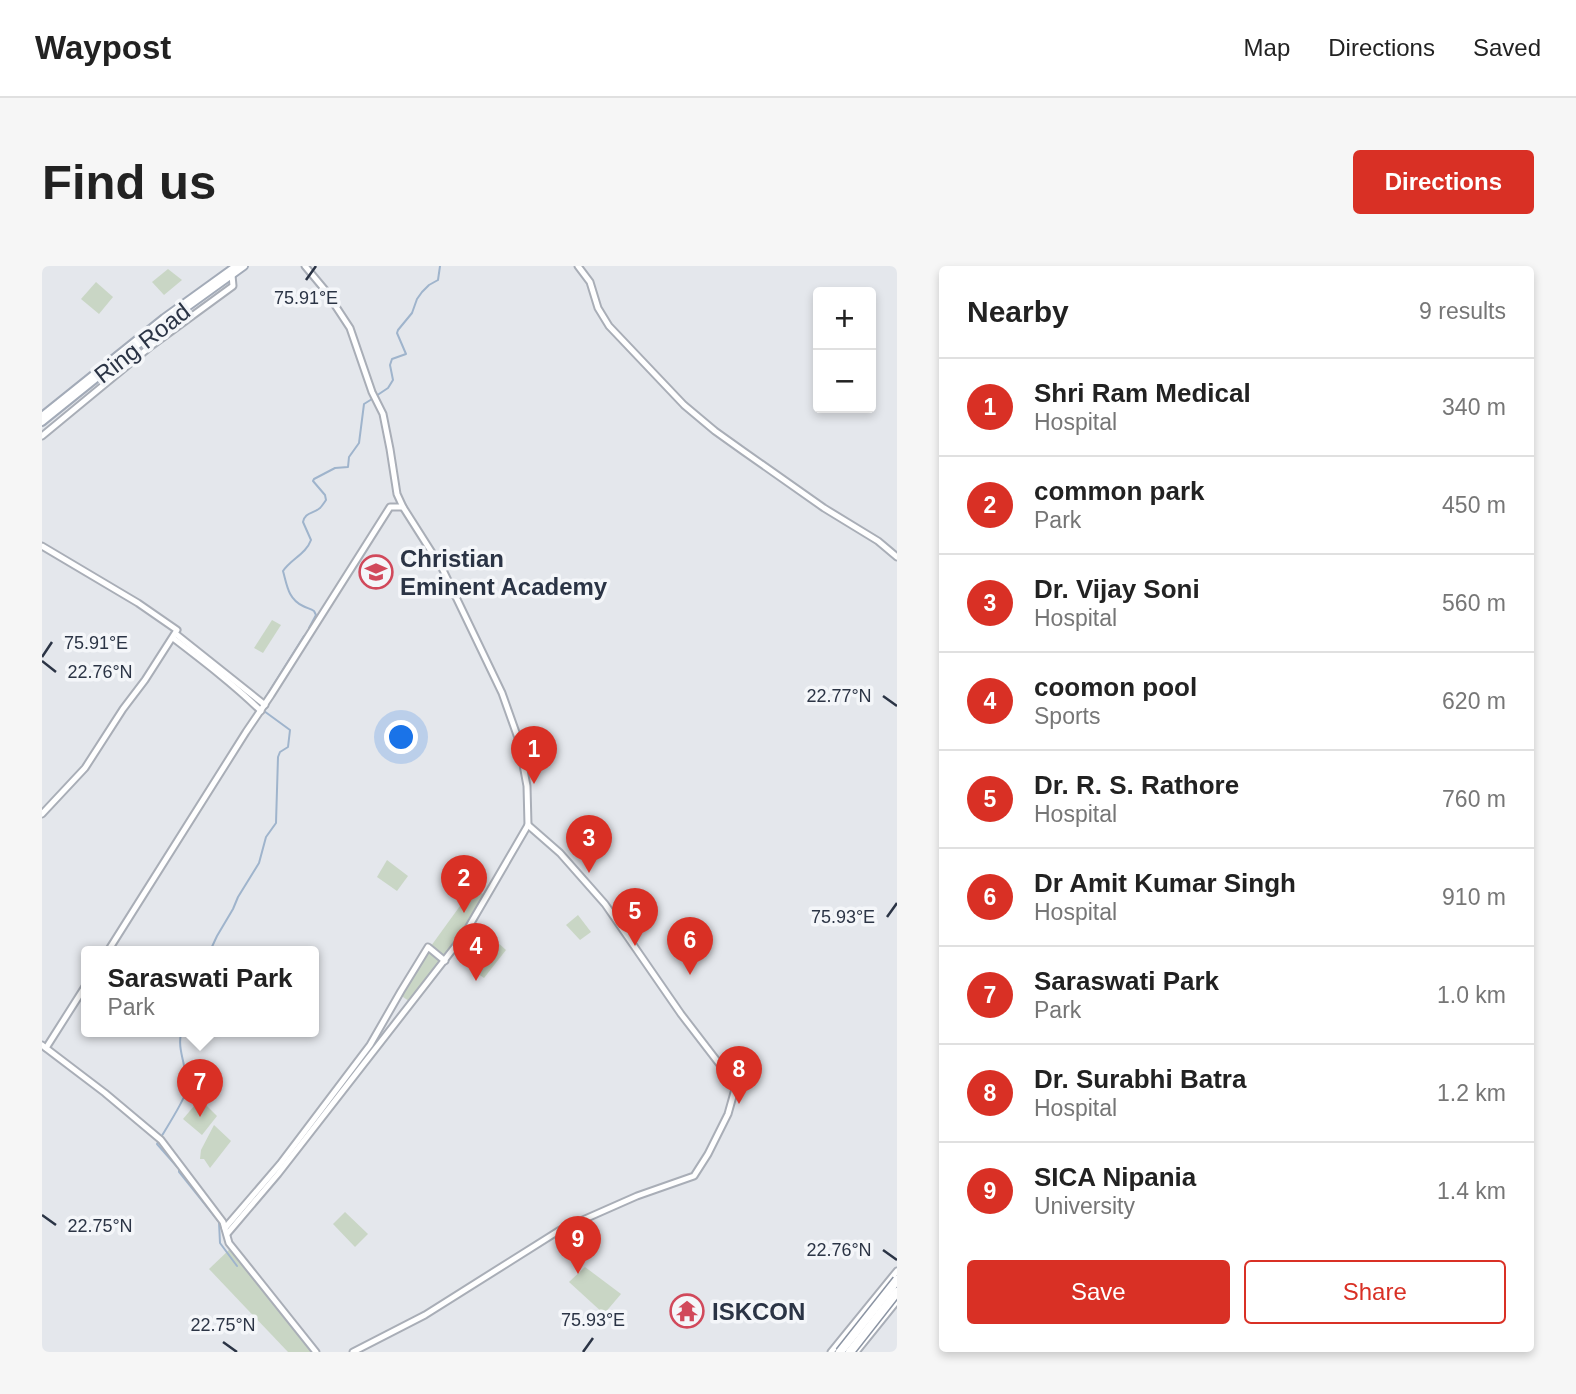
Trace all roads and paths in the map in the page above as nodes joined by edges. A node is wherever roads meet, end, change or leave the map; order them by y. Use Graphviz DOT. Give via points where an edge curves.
graph roads {
  1 [pos="236,266"];
  2 [pos="244,266"];
  3 [pos="305,266"];
  4 [pos="578,266"];
  5 [pos="232,275"];
  6 [pos="42,416"];
  7 [pos="42,422"];
  8 [pos="42,436"];
  9 [pos="402,507"];
  10 [pos="42,545"];
  11 [pos="897,557"];
  12 [pos="175,634"];
  13 [pos="262,706"];
  14 [pos="42,814"];
  15 [pos="528,825"];
  16 [pos="111,946"];
  17 [pos="445,961"];
  18 [pos="81,992"];
  19 [pos="399,996"];
  20 [pos="410,1004"];
  21 [pos="43,1048"];
  22 [pos="319,1117"];
  23 [pos="226,1231"];
  24 [pos="897,1271"];
  25 [pos="897,1280"];
  26 [pos="897,1292"];
  27 [pos="897,1301"];
  28 [pos="895,1309"];
  29 [pos="316,1352"];
  30 [pos="352,1352"];
  31 [pos="831,1352"];
  32 [pos="840,1352"];
  33 [pos="850,1352"];
  34 [pos="856,1352"];
  1 -- 6 [label="main road, Ring Road"];
  2 -- 5 [label="main road, Ring Road"];
  3 -- 9 [label="street" via="349,328 385,420"];
  4 -- 11 [label="street" via="610,326 684,405"];
  5 -- 7 [label="main road, Ring Road"];
  5 -- 8 [label="street" via="233,286"];
  9 -- 13 [label="street" via="390,507"];
  9 -- 15 [label="street" via="444,571 502,693 518,738"];
  10 -- 12 [label="street" via="138,603"];
  12 -- 13 [label="street"];
  12 -- 13 [label="street"];
  12 -- 14 [label="street" via="88,764"];
  13 -- 16 [label="street"];
  15 -- 17 [label="street"];
  15 -- 30 [label="street" via="605,904 734,1083 732,1104 694,1176 560,1230 408,1325"];
  17 -- 19 [label="street" via="428,947"];
  17 -- 20 [label="street"];
  18 -- 21 [label="street"];
  19 -- 20 [label="street"];
  19 -- 22 [label="street"];
  20 -- 22 [label="street"];
  21 -- 23 [label="street" via="160,1140"];
  22 -- 23 [label="street" via="278,1174"];
  23 -- 29 [label="street" via="229,1243"];
  24 -- 31 [label="street"];
  25 -- 32 [label="highway, bridge"];
  26 -- 33 [label="highway, bridge"];
  27 -- 28 [label="street"];
  28 -- 34 [label="street"];
}
